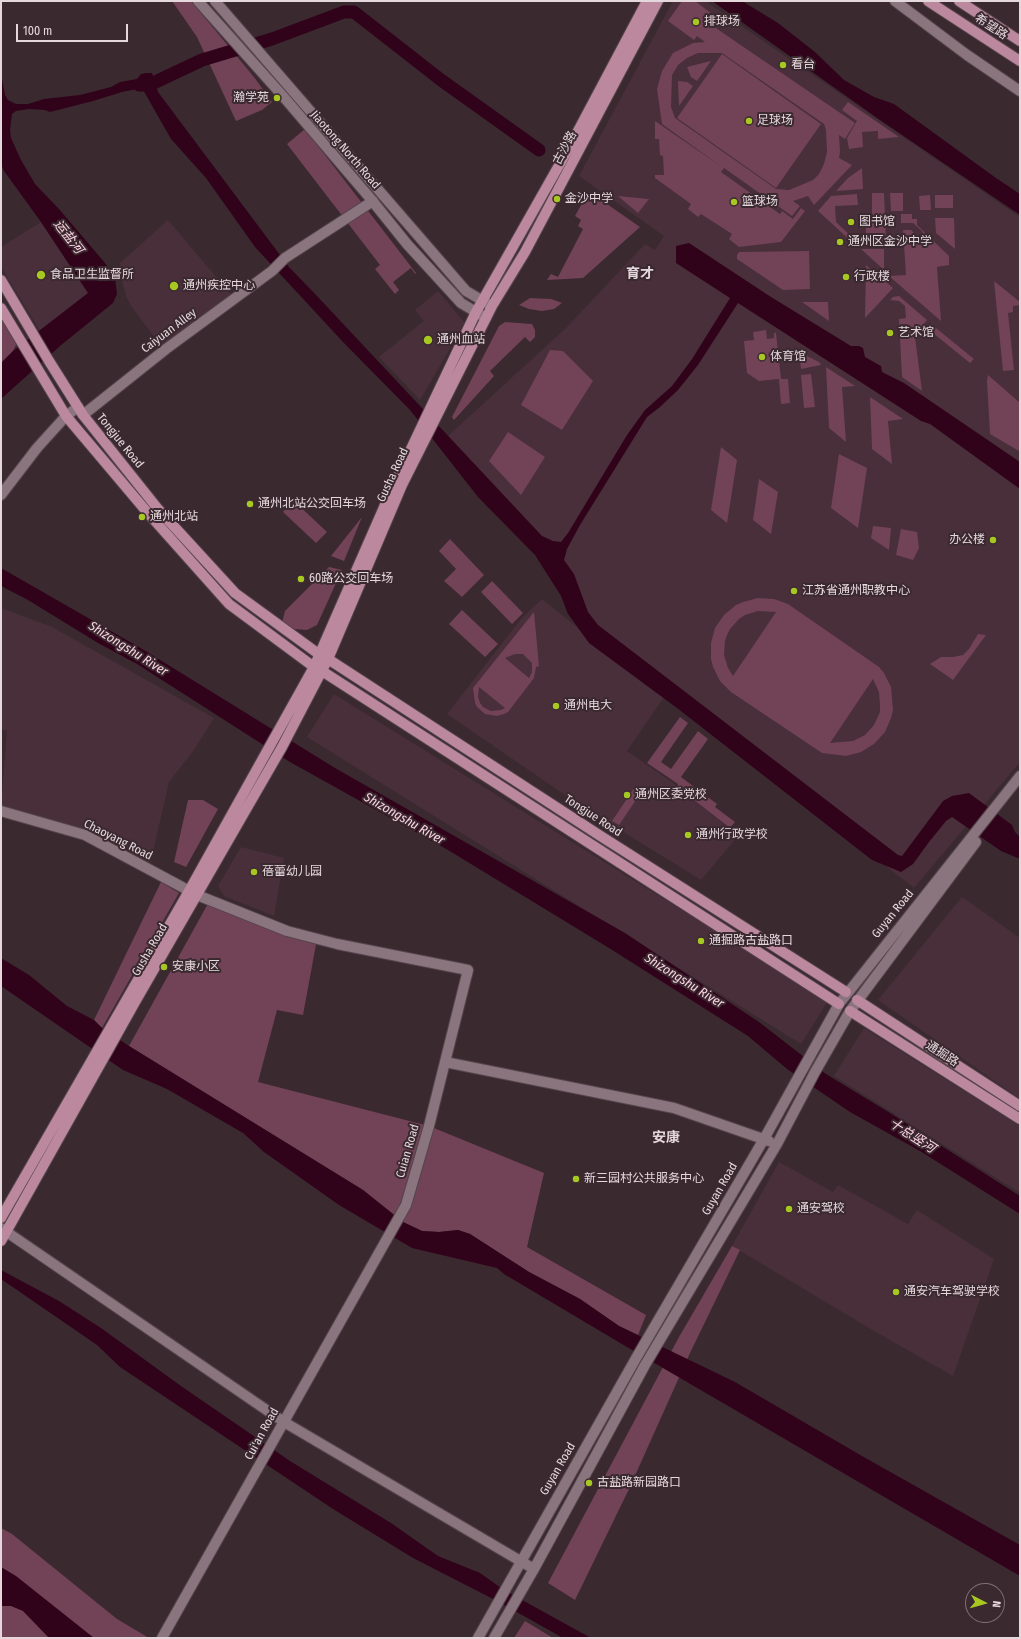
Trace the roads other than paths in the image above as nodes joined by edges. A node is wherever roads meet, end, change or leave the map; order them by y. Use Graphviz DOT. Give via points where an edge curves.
graph roads {
  1 [pos="198,1"];
  2 [pos="215,1"];
  3 [pos="647,1"];
  4 [pos="658,1"];
  5 [pos="895,1"];
  6 [pos="928,1"];
  7 [pos="959,1"];
  8 [pos="1020,41"];
  9 [pos="1020,61"];
  10 [pos="1020,91"];
  11 [pos="372,201"];
  12 [pos="1,280"];
  13 [pos="482,300"];
  14 [pos="492,306"];
  15 [pos="1,308"];
  16 [pos="476,312"];
  17 [pos="486,318"];
  18 [pos="81,411"];
  19 [pos="66,416"];
  20 [pos="1,495"];
  21 [pos="324,657"];
  22 [pos="318,669"];
  23 [pos="267,762"];
  24 [pos="1020,776"];
  25 [pos="1020,786"];
  26 [pos="1,811"];
  27 [pos="996,812"];
  28 [pos="974,840"];
  29 [pos="193,893"];
  30 [pos="468,970"];
  31 [pos="846,992"];
  32 [pos="857,1000"];
  33 [pos="839,1004"];
  34 [pos="850,1011"];
  35 [pos="445,1062"];
  36 [pos="94,1066"];
  37 [pos="1020,1106"];
  38 [pos="1020,1119"];
  39 [pos="764,1139"];
  40 [pos="777,1144"];
  41 [pos="1,1218"];
  42 [pos="4,1230"];
  43 [pos="1,1241"];
  44 [pos="385,1242"];
  45 [pos="284,1422"];
  46 [pos="521,1561"];
  47 [pos="534,1569"];
  48 [pos="162,1638"];
  49 [pos="478,1638"];
  50 [pos="494,1638"];
  1 -- 11 [label="street, Jiaotong North Road"];
  2 -- 13 [label="street, Jiaotong North Road" via="466,291"];
  3 -- 13 [label="main road, 古沙路" via="570,146"];
  4 -- 14 [label="main road, 古沙路" via="525,252"];
  5 -- 10 [label="street"];
  6 -- 9 [label="main road, 希望路"];
  7 -- 8 [label="main road, 希望路"];
  11 -- 16 [label="street, Jiaotong North Road" via="461,303"];
  11 -- 18 [label="street, Caiyuan Alley" via="285,258 272,271"];
  12 -- 18 [label="main road, Tongjue Road"];
  13 -- 14 [label="street, Jiaotong North Road"];
  13 -- 16 [label="main road, Gusha Road"];
  14 -- 17 [label="main road, Gusha Road"];
  15 -- 19 [label="main road, Tongjue Road"];
  16 -- 17 [label="street, Jiaotong North Road"];
  16 -- 21 [label="main road, Gusha Road" via="392,489"];
  17 -- 21 [label="main road, Gusha Road" via="402,484"];
  18 -- 19 [label="street, Caiyuan Alley"];
  18 -- 21 [label="main road, Tongjue Road" via="158,509 234,594"];
  19 -- 20 [label="street, Caiyuan Alley" via="37,448"];
  19 -- 22 [label="main road, Tongjue Road" via="229,604"];
  21 -- 22 [label="main road"];
  21 -- 31 [label="main road, Tongjue Road" via="585,827"];
  22 -- 23 [label="main road, Gusha Road" via="283,722"];
  22 -- 23 [label="main road, Gusha Road" via="293,726"];
  22 -- 33 [label="main road, Tongjue Road"];
  23 -- 29 [label="main road, Gusha Road"];
  24 -- 27 [label="street, Guyan Road"];
  25 -- 27 [label="street, Guyan Road"];
  26 -- 29 [label="street, Chaoyang Road" via="85,835"];
  27 -- 28 [label="street, Guyan Road"];
  28 -- 31 [label="street, Guyan Road"];
  28 -- 32 [label="street, Guyan Road"];
  29 -- 30 [label="street, Chaoyang Road" via="287,931 337,944"];
  29 -- 36 [label="main road, Gusha Road"];
  30 -- 35 [label="street, Cuian Road"];
  31 -- 32 [label="street"];
  31 -- 33 [label="street, Guyan Road"];
  32 -- 34 [label="street, Guyan Road"];
  32 -- 37 [label="main road, 通掘路"];
  33 -- 34 [label="street"];
  33 -- 39 [label="street, Guyan Road"];
  34 -- 38 [label="main road, 通掘路"];
  34 -- 40 [label="street, Guyan Road"];
  35 -- 39 [label="street" via="674,1108"];
  35 -- 44 [label="street, Cuian Road" via="406,1205"];
  36 -- 41 [label="main road, Gusha Road"];
  36 -- 42 [label="main road, Gusha Road"];
  39 -- 40 [label="street"];
  39 -- 46 [label="street, Guyan Road"];
  40 -- 47 [label="street, Guyan Road" via="646,1365"];
  42 -- 43 [label="main road, Gusha Road"];
  42 -- 45 [label="street"];
  44 -- 45 [label="street, Cui'an Road"];
  45 -- 46 [label="street"];
  45 -- 48 [label="street, Cui'an Road"];
  46 -- 47 [label="street"];
  46 -- 49 [label="street, Guyan Road"];
  47 -- 50 [label="street, Guyan Road"];
}
